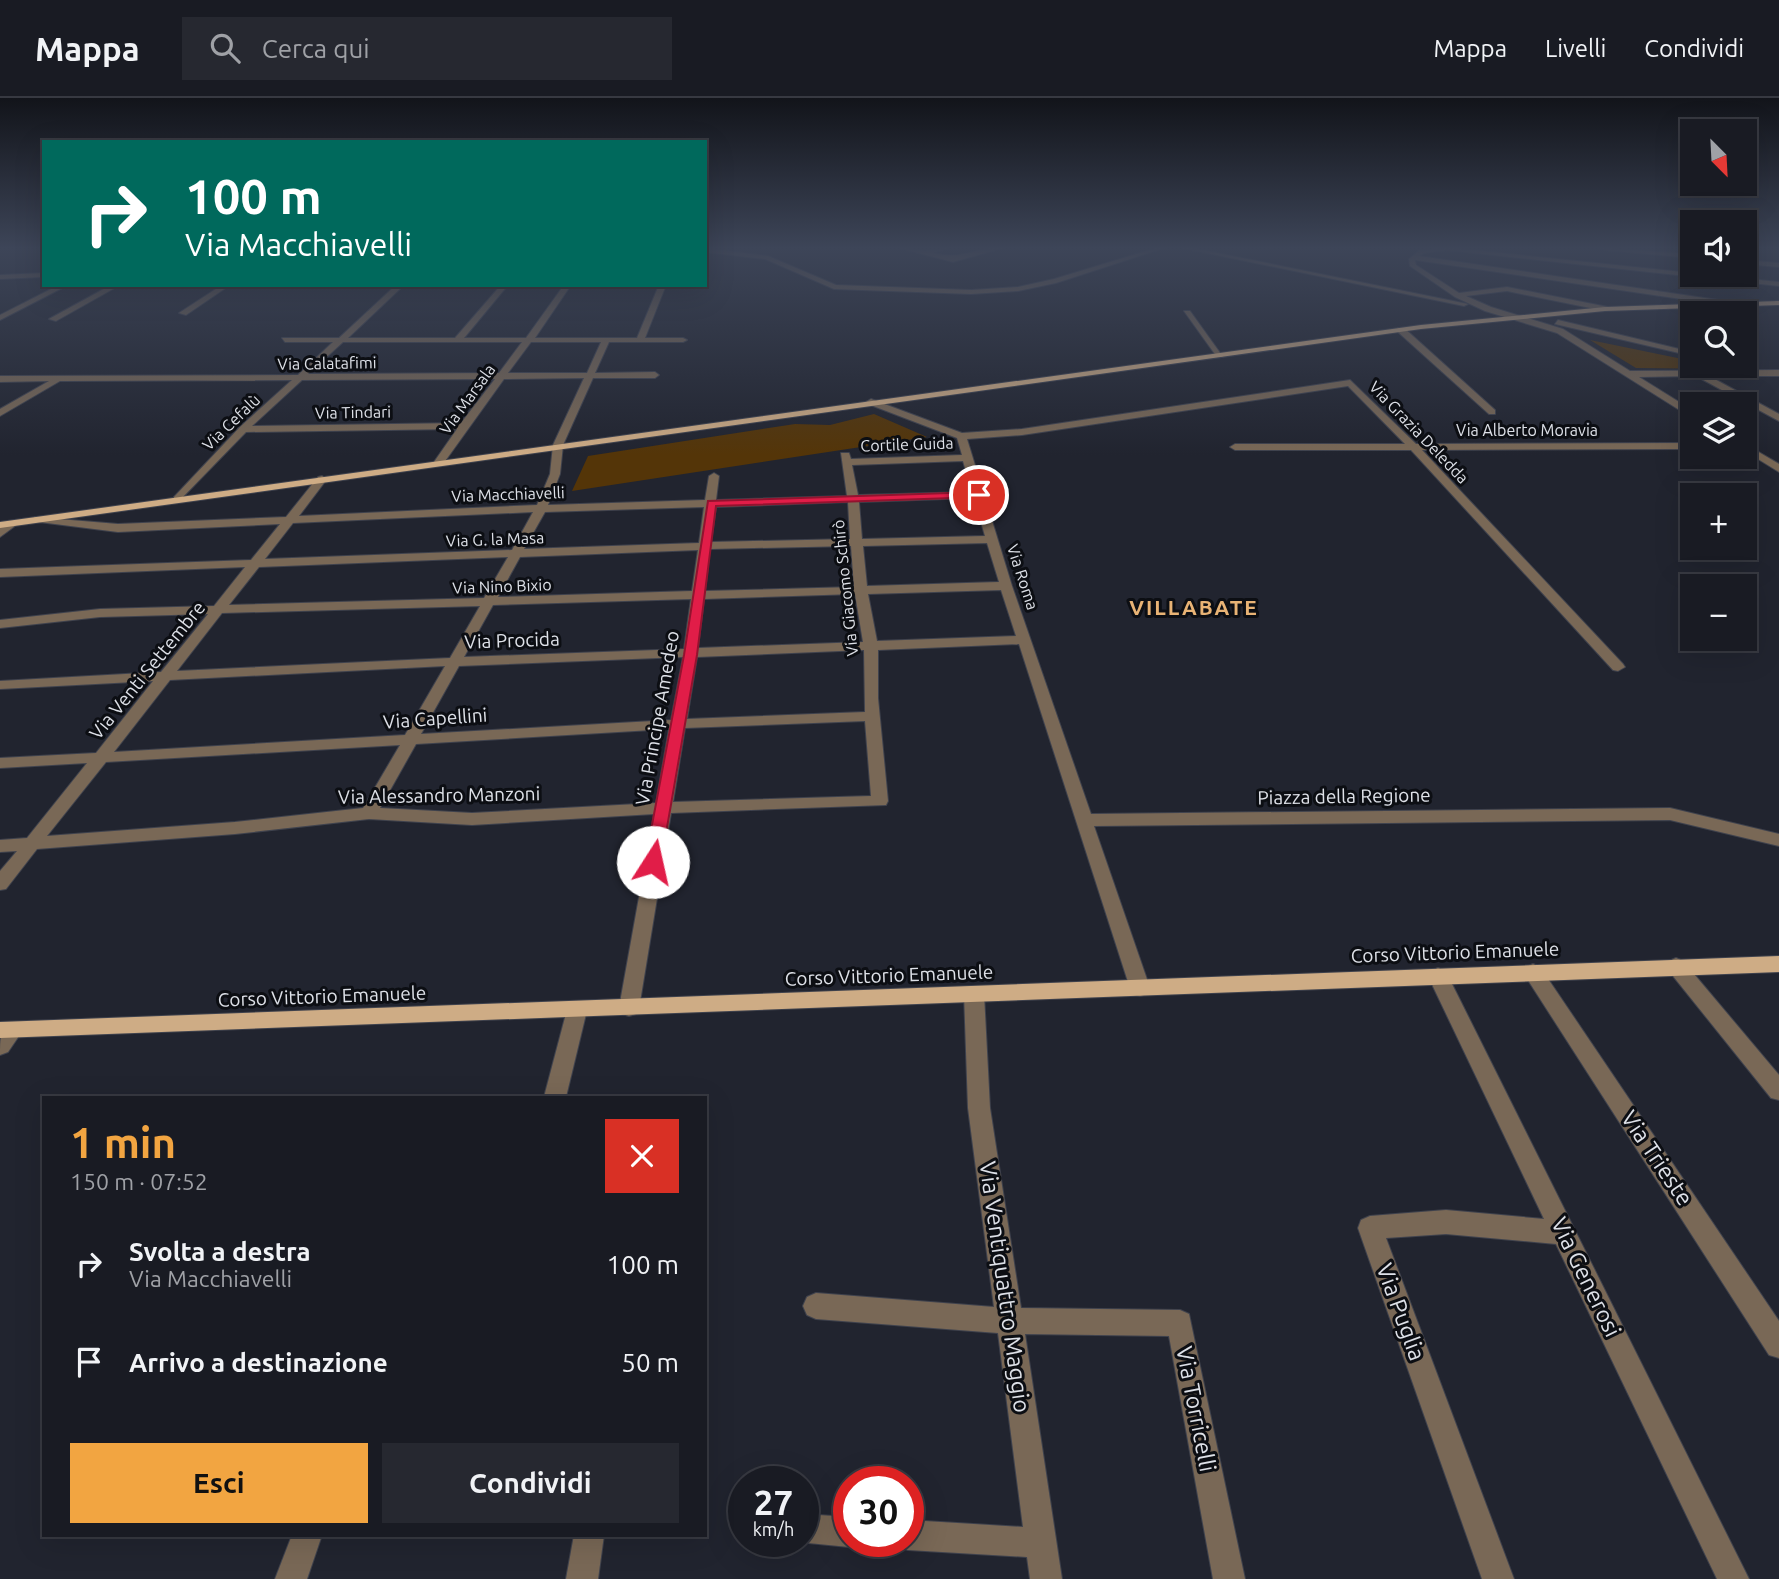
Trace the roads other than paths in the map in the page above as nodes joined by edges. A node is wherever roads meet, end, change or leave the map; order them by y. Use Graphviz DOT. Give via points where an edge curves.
graph roads {
  1 [pos="56,317"];
  2 [pos="368,317"];
  3 [pos="477,317"];
  4 [pos="546,317"];
  5 [pos="650,317"];
  6 [pos="1190,317"];
  7 [pos="1507,317"];
  8 [pos="1519,317"];
  9 [pos="1541,317"];
  10 [pos="52,319"];
  11 [pos="1401,330"];
  12 [pos="1560,331"];
  13 [pos="1587,331"];
  14 [pos="531,339"];
  15 [pos="285,340"];
  16 [pos="344,340"];
  17 [pos="457,340"];
  18 [pos="606,340"];
  19 [pos="640,340"];
  20 [pos="683,340"];
  21 [pos="1680,351"];
  22 [pos="1220,355"];
  23 [pos="1757,365"];
  24 [pos="1680,373"];
  25 [pos="1757,373"];
  26 [pos="1777,373"];
  27 [pos="1628,374"];
  28 [pos="655,375"];
  29 [pos="587,376"];
  30 [pos="302,377"];
  31 [pos="499,377"];
  32 [pos="1707,378"];
  33 [pos="0,379"];
  34 [pos="60,379"];
  35 [pos="871,402"];
  36 [pos="1680,406"];
  37 [pos="1492,412"];
  38 [pos="0,413"];
  39 [pos="1779,418"];
  40 [pos="463,426"];
  41 [pos="243,429"];
  42 [pos="961,436"];
  43 [pos="558,445"];
  44 [pos="1413,446"];
  45 [pos="1680,446"];
  46 [pos="1235,447"];
  47 [pos="1757,454"];
  48 [pos="968,457"];
  49 [pos="846,459"];
  50 [pos="439,462"];
  51 [pos="1777,467"];
  52 [pos="714,476"];
  53 [pos="322,478"];
  54 [pos="979,495"];
  55 [pos="853,498"];
  56 [pos="178,499"];
  57 [pos="712,503"];
  58 [pos="541,509"];
  59 [pos="38,519"];
  60 [pos="289,519"];
  61 [pos="6,524"];
  62 [pos="0,533"];
  63 [pos="992,539"];
  64 [pos="856,541"];
  65 [pos="705,546"];
  66 [pos="516,554"];
  67 [pos="254,564"];
  68 [pos="0,573"];
  69 [pos="1006,586"];
  70 [pos="861,590"];
  71 [pos="697,597"];
  72 [pos="487,604"];
  73 [pos="218,612"];
  74 [pos="0,624"];
  75 [pos="1025,640"];
  76 [pos="871,647"];
  77 [pos="690,655"];
  78 [pos="453,662"];
  79 [pos="1618,667"];
  80 [pos="164,677"];
  81 [pos="0,685"];
  82 [pos="872,716"];
  83 [pos="679,724"];
  84 [pos="409,741"];
  85 [pos="101,758"];
  86 [pos="0,763"];
  87 [pos="880,801"];
  88 [pos="663,808"];
  89 [pos="369,813"];
  90 [pos="1084,820"];
  91 [pos="1779,840"];
  92 [pos="32,844"];
  93 [pos="0,846"];
  94 [pos="0,884"];
  95 [pos="1779,964"];
  96 [pos="1676,966"];
  97 [pos="1533,972"];
  98 [pos="1438,976"];
  99 [pos="1140,988"];
  100 [pos="974,994"];
  101 [pos="629,1008"];
  102 [pos="577,1010"];
  103 [pos="4,1035"];
  104 [pos="1779,1091"];
  105 [pos="555,1096"];
  106 [pos="1564,1233"];
  107 [pos="816,1306"];
  108 [pos="1010,1321"];
  109 [pos="1779,1345"];
  110 [pos="924,1536"];
  111 [pos="306,1537"];
  112 [pos="589,1537"];
  113 [pos="1041,1544"];
  114 [pos="291,1579"];
  115 [pos="582,1579"];
  116 [pos="1046,1579"];
  117 [pos="1229,1579"];
  118 [pos="1498,1579"];
  119 [pos="1733,1579"];
  1 -- 10 [label="street"];
  2 -- 16 [label="street, Via Cefalù"];
  3 -- 17 [label="street"];
  4 -- 14 [label="street, Via Marsala"];
  5 -- 19 [label="street"];
  6 -- 22 [label="street"];
  7 -- 11 [label="main road"];
  8 -- 12 [label="street"];
  9 -- 13 [label="street"];
  11 -- 22 [label="main road"];
  11 -- 37 [label="street"];
  12 -- 13 [label="street"];
  12 -- 27 [label="street"];
  13 -- 21 [label="street"];
  14 -- 17 [label="street"];
  14 -- 18 [label="street"];
  14 -- 31 [label="street, Via Marsala"];
  15 -- 16 [label="street"];
  16 -- 17 [label="street"];
  16 -- 30 [label="street, Via Cefalù"];
  18 -- 19 [label="street"];
  18 -- 29 [label="street"];
  19 -- 20 [label="street"];
  22 -- 35 [label="main road"];
  23 -- 26 [label="street"];
  24 -- 27 [label="street"];
  25 -- 26 [label="street"];
  27 -- 36 [label="street"];
  28 -- 29 [label="street, Via Calatafimi"];
  29 -- 31 [label="street, Via Calatafimi"];
  29 -- 43 [label="street"];
  30 -- 31 [label="street, Via Calatafimi"];
  30 -- 34 [label="street, Via Calatafimi"];
  30 -- 41 [label="street, Via Cefalù"];
  31 -- 40 [label="street, Via Marsala"];
  32 -- 39 [label="street"];
  33 -- 34 [label="street, Via Calatafimi"];
  34 -- 38 [label="street"];
  35 -- 42 [label="street"];
  35 -- 43 [label="main road"];
  40 -- 41 [label="street, Via Tindari"];
  40 -- 50 [label="street, Via Marsala"];
  41 -- 56 [label="street, Via Cefalù"];
  42 -- 44 [label="street, Via Grazia Deledda" via="1022,432 1350,383"];
  42 -- 48 [label="street, Via Roma"];
  43 -- 50 [label="main road"];
  43 -- 58 [label="street" via="555,474"];
  44 -- 45 [label="street, Via Alberto Moravia"];
  44 -- 46 [label="street, Via Alberto Moravia"];
  44 -- 79 [label="street, Via Grazia Deledda"];
  47 -- 51 [label="street"];
  48 -- 49 [label="street, Cortile Guida"];
  48 -- 54 [label="street, Via Roma"];
  49 -- 55 [label="street, Via Giacomo Schirò"];
  50 -- 53 [label="main road"];
  52 -- 57 [label="street, Via Principe Amedeo"];
  53 -- 56 [label="main road"];
  53 -- 60 [label="street, Via Venti Settembre"];
  54 -- 55 [label="street, Via Macchiavelli"];
  54 -- 63 [label="street, Via Roma"];
  55 -- 57 [label="street, Via Macchiavelli"];
  55 -- 64 [label="street, Via Giacomo Schirò"];
  56 -- 59 [label="main road"];
  57 -- 58 [label="street, Via Macchiavelli"];
  57 -- 65 [label="street, Via Principe Amedeo"];
  58 -- 60 [label="street, Via Macchiavelli"];
  58 -- 66 [label="street"];
  59 -- 60 [label="street, Via Macchiavelli" via="118,528"];
  59 -- 61 [label="main road"];
  60 -- 67 [label="street, Via Venti Settembre"];
  61 -- 62 [label="street"];
  63 -- 64 [label="street, Via G. la Masa"];
  63 -- 69 [label="street, Via Roma"];
  64 -- 65 [label="street, Via G. la Masa"];
  64 -- 70 [label="street, Via Giacomo Schirò"];
  65 -- 66 [label="street, Via G. la Masa"];
  65 -- 71 [label="street, Via Principe Amedeo"];
  66 -- 67 [label="street, Via G. la Masa"];
  66 -- 72 [label="street"];
  67 -- 68 [label="street, Via G. la Masa"];
  67 -- 73 [label="street, Via Venti Settembre"];
  69 -- 70 [label="street, Via Nino Bixio"];
  69 -- 75 [label="street, Via Roma"];
  70 -- 71 [label="street, Via Nino Bixio"];
  70 -- 76 [label="street, Via Giacomo Schirò"];
  71 -- 72 [label="street, Via Nino Bixio"];
  71 -- 77 [label="street, Via Principe Amedeo"];
  72 -- 73 [label="street, Via Nino Bixio"];
  72 -- 78 [label="street"];
  73 -- 74 [label="street, Via Nino Bixio" via="100,613"];
  73 -- 80 [label="street, Via Venti Settembre"];
  75 -- 76 [label="street, Via Procida"];
  75 -- 90 [label="street, Via Roma"];
  76 -- 77 [label="street, Via Procida"];
  76 -- 82 [label="street, Via Giacomo Schirò"];
  77 -- 78 [label="street, Via Procida"];
  77 -- 83 [label="street, Via Principe Amedeo"];
  78 -- 80 [label="street, Via Procida"];
  78 -- 84 [label="street"];
  80 -- 81 [label="street, Via Procida"];
  80 -- 85 [label="street, Via Venti Settembre"];
  82 -- 83 [label="street, Via Capellini"];
  82 -- 87 [label="street, Via Giacomo Schirò"];
  83 -- 84 [label="street, Via Capellini"];
  83 -- 88 [label="street, Via Principe Amedeo"];
  84 -- 85 [label="street, Via Capellini"];
  84 -- 89 [label="street"];
  85 -- 86 [label="street, Via Capellini"];
  85 -- 92 [label="street, Via Venti Settembre"];
  87 -- 88 [label="street, Via Alessandro Manzoni"];
  88 -- 89 [label="street, Via Alessandro Manzoni" via="472,819"];
  88 -- 101 [label="street, Via Principe Amedeo"];
  89 -- 92 [label="street, Via Alessandro Manzoni"];
  90 -- 91 [label="street, Piazza della Regione" via="1670,814"];
  90 -- 99 [label="street"];
  92 -- 93 [label="street, Via Alessandro Manzoni"];
  92 -- 94 [label="street, Via Venti Settembre"];
  95 -- 96 [label="main road, Corso Vittorio Emanuele"];
  96 -- 97 [label="main road, Corso Vittorio Emanuele"];
  96 -- 104 [label="street"];
  97 -- 98 [label="main road, Corso Vittorio Emanuele"];
  97 -- 109 [label="street, Via Trieste"];
  98 -- 99 [label="main road, Corso Vittorio Emanuele"];
  98 -- 106 [label="street, Via Generosi"];
  99 -- 100 [label="main road, Corso Vittorio Emanuele"];
  100 -- 101 [label="main road, Corso Vittorio Emanuele"];
  100 -- 108 [label="street, Via Ventiquattro Maggio" via="979,1108"];
  101 -- 102 [label="main road, Corso Vittorio Emanuele"];
  102 -- 103 [label="main road, Corso Vittorio Emanuele"];
  102 -- 105 [label="street"];
  106 -- 118 [label="street, Via Puglia" via="1446,1222 1370,1228"];
  106 -- 119 [label="street, Via Generosi"];
  107 -- 108 [label="street"];
  108 -- 113 [label="street, Via Ventiquattro Maggio"];
  108 -- 117 [label="street, Via Torricelli" via="1180,1323"];
  110 -- 113 [label="street"];
  111 -- 114 [label="street"];
  112 -- 115 [label="street"];
  113 -- 116 [label="street, Via Ventiquattro Maggio"];
}
